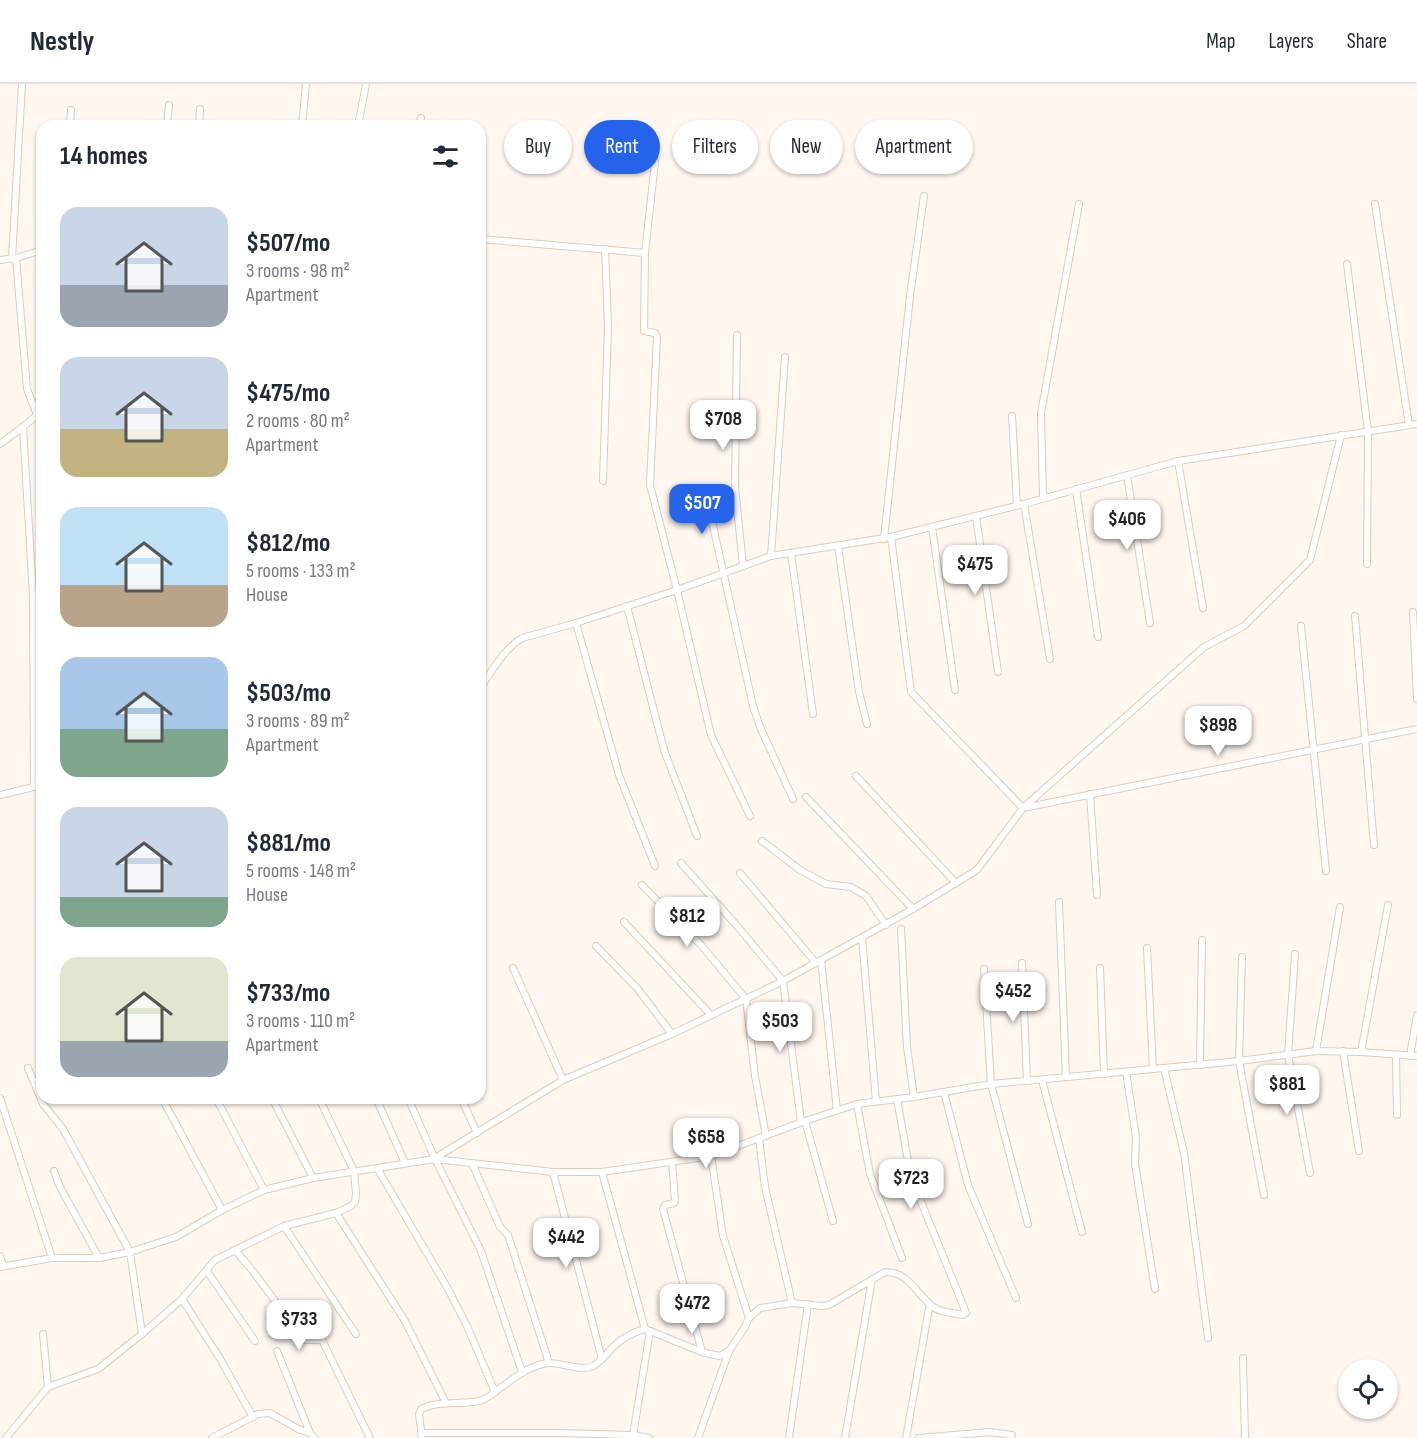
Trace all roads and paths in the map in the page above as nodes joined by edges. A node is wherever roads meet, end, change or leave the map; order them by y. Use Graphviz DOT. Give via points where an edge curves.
graph roads {
  1 [pos="22,84"];
  2 [pos="306,84"];
  3 [pos="366,84"];
  4 [pos="169,105"];
  5 [pos="200,109"];
  6 [pos="71,110"];
  7 [pos="70,120"];
  8 [pos="168,120"];
  9 [pos="200,120"];
  10 [pos="303,120"];
  11 [pos="359,120"];
  12 [pos="654,174"];
  13 [pos="924,196"];
  14 [pos="1079,204"];
  15 [pos="1375,204"];
  16 [pos="486,239"];
  17 [pos="605,249"];
  18 [pos="36,252"];
  19 [pos="645,253"];
  20 [pos="14,258"];
  21 [pos="0,260"];
  22 [pos="1347,264"];
  23 [pos="737,335"];
  24 [pos="785,357"];
  25 [pos="36,406"];
  26 [pos="1012,416"];
  27 [pos="36,417"];
  28 [pos="1417,424"];
  29 [pos="1409,425"];
  30 [pos="23,428"];
  31 [pos="1368,431"];
  32 [pos="1341,435"];
  33 [pos="0,444"];
  34 [pos="1178,461"];
  35 [pos="1127,475"];
  36 [pos="603,482"];
  37 [pos="1076,489"];
  38 [pos="705,490"];
  39 [pos="1043,498"];
  40 [pos="1024,504"];
  41 [pos="1017,506"];
  42 [pos="976,516"];
  43 [pos="932,527"];
  44 [pos="888,538"];
  45 [pos="838,546"];
  46 [pos="791,553"];
  47 [pos="771,556"];
  48 [pos="1367,564"];
  49 [pos="743,566"];
  50 [pos="723,574"];
  51 [pos="677,590"];
  52 [pos="627,606"];
  53 [pos="1203,608"];
  54 [pos="1413,612"];
  55 [pos="1355,616"];
  56 [pos="576,623"];
  57 [pos="1150,623"];
  58 [pos="1301,626"];
  59 [pos="1098,637"];
  60 [pos="1050,659"];
  61 [pos="998,672"];
  62 [pos="486,680"];
  63 [pos="955,690"];
  64 [pos="1417,699"];
  65 [pos="813,714"];
  66 [pos="867,724"];
  67 [pos="1417,729"];
  68 [pos="1365,740"];
  69 [pos="1312,750"];
  70 [pos="856,776"];
  71 [pos="34,786"];
  72 [pos="1090,794"];
  73 [pos="0,795"];
  74 [pos="806,797"];
  75 [pos="793,799"];
  76 [pos="1023,808"];
  77 [pos="750,816"];
  78 [pos="697,836"];
  79 [pos="762,841"];
  80 [pos="1374,845"];
  81 [pos="681,863"];
  82 [pos="654,866"];
  83 [pos="1326,871"];
  84 [pos="740,873"];
  85 [pos="956,883"];
  86 [pos="642,885"];
  87 [pos="1097,895"];
  88 [pos="1059,902"];
  89 [pos="1388,905"];
  90 [pos="1340,907"];
  91 [pos="913,909"];
  92 [pos="624,922"];
  93 [pos="885,925"];
  94 [pos="901,929"];
  95 [pos="862,938"];
  96 [pos="1202,940"];
  97 [pos="596,946"];
  98 [pos="1147,948"];
  99 [pos="1295,954"];
  100 [pos="1242,957"];
  101 [pos="819,962"];
  102 [pos="1022,963"];
  103 [pos="513,968"];
  104 [pos="1100,968"];
  105 [pos="984,969"];
  106 [pos="783,981"];
  107 [pos="746,999"];
  108 [pos="711,1015"];
  109 [pos="1417,1015"];
  110 [pos="672,1034"];
  111 [pos="1316,1051"];
  112 [pos="1343,1052"];
  113 [pos="1361,1052"];
  114 [pos="1288,1055"];
  115 [pos="1396,1055"];
  116 [pos="1413,1056"];
  117 [pos="1239,1061"];
  118 [pos="1200,1065"];
  119 [pos="28,1068"];
  120 [pos="1164,1068"];
  121 [pos="1153,1069"];
  122 [pos="1126,1072"];
  123 [pos="1104,1074"];
  124 [pos="1066,1077"];
  125 [pos="563,1080"];
  126 [pos="1042,1080"];
  127 [pos="1028,1081"];
  128 [pos="991,1084"];
  129 [pos="36,1087"];
  130 [pos="944,1092"];
  131 [pos="914,1097"];
  132 [pos="0,1098"];
  133 [pos="897,1099"];
  134 [pos="876,1101"];
  135 [pos="43,1104"];
  136 [pos="165,1104"];
  137 [pos="219,1104"];
  138 [pos="275,1104"];
  139 [pos="322,1104"];
  140 [pos="379,1104"];
  141 [pos="411,1104"];
  142 [pos="464,1104"];
  143 [pos="857,1104"];
  144 [pos="837,1110"];
  145 [pos="1397,1115"];
  146 [pos="803,1121"];
  147 [pos="477,1133"];
  148 [pos="762,1137"];
  149 [pos="1359,1151"];
  150 [pos="711,1156"];
  151 [pos="435,1159"];
  152 [pos="672,1162"];
  153 [pos="405,1163"];
  154 [pos="472,1163"];
  155 [pos="377,1168"];
  156 [pos="54,1171"];
  157 [pos="354,1171"];
  158 [pos="553,1172"];
  159 [pos="602,1172"];
  160 [pos="1310,1173"];
  161 [pos="313,1178"];
  162 [pos="264,1190"];
  163 [pos="1264,1195"];
  164 [pos="222,1210"];
  165 [pos="336,1213"];
  166 [pos="833,1221"];
  167 [pos="1028,1224"];
  168 [pos="284,1226"];
  169 [pos="1082,1232"];
  170 [pos="235,1250"];
  171 [pos="130,1252"];
  172 [pos="0,1256"];
  173 [pos="52,1258"];
  174 [pos="99,1258"];
  175 [pos="902,1258"];
  176 [pos="2,1267"];
  177 [pos="207,1271"];
  178 [pos="872,1280"];
  179 [pos="1155,1289"];
  180 [pos="1016,1298"];
  181 [pos="182,1299"];
  182 [pos="792,1303"];
  183 [pos="808,1304"];
  184 [pos="929,1308"];
  185 [pos="749,1318"];
  186 [pos="647,1330"];
  187 [pos="43,1334"];
  188 [pos="142,1334"];
  189 [pos="356,1334"];
  190 [pos="1208,1338"];
  191 [pos="255,1341"];
  192 [pos="277,1351"];
  193 [pos="729,1351"];
  194 [pos="702,1352"];
  195 [pos="1244,1358"];
  196 [pos="602,1359"];
  197 [pos="549,1363"];
  198 [pos="522,1372"];
  199 [pos="48,1387"];
  200 [pos="495,1392"];
  201 [pos="446,1403"];
  202 [pos="253,1417"];
  203 [pos="300,1430"];
  204 [pos="633,1435"];
  205 [pos="1012,1435"];
  206 [pos="313,1436"];
  207 [pos="422,1436"];
  208 [pos="6,1438"];
  209 [pos="212,1438"];
  210 [pos="301,1438"];
  211 [pos="370,1438"];
  212 [pos="649,1438"];
  213 [pos="698,1438"];
  214 [pos="789,1438"];
  215 [pos="845,1438"];
  216 [pos="906,1438"];
  217 [pos="919,1438"];
  218 [pos="928,1438"];
  219 [pos="1245,1438"];
  1 -- 20 [label="street"];
  2 -- 10 [label="street"];
  3 -- 11 [label="street"];
  4 -- 8 [label="street"];
  5 -- 9 [label="street"];
  6 -- 7 [label="street"];
  12 -- 19 [label="street"];
  13 -- 44 [label="street" via="910,296"];
  14 -- 39 [label="street" via="1041,413"];
  15 -- 29 [label="street"];
  16 -- 17 [label="street"];
  17 -- 19 [label="street"];
  17 -- 36 [label="street" via="608,326"];
  18 -- 20 [label="street"];
  19 -- 51 [label="street" via="644,331 657,336 650,485"];
  20 -- 21 [label="street"];
  20 -- 25 [label="street" via="27,389"];
  22 -- 31 [label="street"];
  23 -- 49 [label="street" via="735,487"];
  24 -- 47 [label="street"];
  26 -- 41 [label="street"];
  27 -- 30 [label="street"];
  28 -- 29 [label="street"];
  29 -- 31 [label="street"];
  30 -- 33 [label="street"];
  30 -- 71 [label="street" via="33,596"];
  31 -- 32 [label="street"];
  31 -- 48 [label="street"];
  32 -- 34 [label="street"];
  32 -- 76 [label="street" via="1310,560 1244,626 1204,647"];
  34 -- 35 [label="street"];
  34 -- 53 [label="street"];
  35 -- 37 [label="street"];
  35 -- 57 [label="street"];
  37 -- 39 [label="street"];
  37 -- 59 [label="street"];
  38 -- 50 [label="street"];
  39 -- 40 [label="street"];
  40 -- 41 [label="street"];
  40 -- 60 [label="street"];
  41 -- 42 [label="street"];
  42 -- 43 [label="street"];
  42 -- 61 [label="street"];
  43 -- 44 [label="street"];
  43 -- 63 [label="street"];
  44 -- 45 [label="street"];
  44 -- 76 [label="street" via="911,692"];
  45 -- 46 [label="street"];
  45 -- 66 [label="street"];
  46 -- 47 [label="street"];
  46 -- 65 [label="street"];
  47 -- 49 [label="street"];
  49 -- 50 [label="street"];
  50 -- 51 [label="street"];
  50 -- 75 [label="street" via="753,706"];
  51 -- 52 [label="street"];
  51 -- 77 [label="street" via="711,735"];
  52 -- 56 [label="street"];
  52 -- 78 [label="street" via="664,750"];
  54 -- 64 [label="street"];
  55 -- 68 [label="street"];
  56 -- 62 [label="street" via="515,642"];
  56 -- 82 [label="street" via="619,775"];
  58 -- 69 [label="street"];
  67 -- 68 [label="street"];
  68 -- 69 [label="street"];
  68 -- 80 [label="street"];
  69 -- 72 [label="street"];
  69 -- 83 [label="street"];
  70 -- 85 [label="street"];
  71 -- 73 [label="street"];
  72 -- 76 [label="street"];
  72 -- 87 [label="street"];
  74 -- 91 [label="street"];
  76 -- 85 [label="street" via="977,870"];
  79 -- 93 [label="street" via="826,884 851,887 866,896"];
  81 -- 106 [label="street"];
  84 -- 101 [label="street"];
  85 -- 91 [label="street"];
  86 -- 107 [label="street" via="701,945"];
  88 -- 124 [label="street"];
  89 -- 113 [label="street"];
  90 -- 111 [label="street"];
  91 -- 93 [label="street"];
  92 -- 108 [label="street"];
  93 -- 95 [label="street"];
  94 -- 131 [label="street" via="907,1047"];
  95 -- 101 [label="street"];
  95 -- 134 [label="street"];
  96 -- 118 [label="street"];
  97 -- 110 [label="street" via="637,988"];
  98 -- 121 [label="street"];
  99 -- 114 [label="street"];
  100 -- 117 [label="street"];
  101 -- 106 [label="street"];
  101 -- 144 [label="street"];
  102 -- 127 [label="street"];
  103 -- 125 [label="street"];
  104 -- 123 [label="street"];
  105 -- 128 [label="street"];
  106 -- 107 [label="street"];
  106 -- 146 [label="street"];
  107 -- 108 [label="street"];
  107 -- 148 [label="street"];
  108 -- 110 [label="street"];
  109 -- 116 [label="street"];
  110 -- 125 [label="street"];
  111 -- 112 [label="street"];
  111 -- 114 [label="street"];
  112 -- 113 [label="street"];
  112 -- 149 [label="street"];
  113 -- 115 [label="street"];
  114 -- 117 [label="street"];
  114 -- 160 [label="street"];
  115 -- 116 [label="street"];
  115 -- 145 [label="street"];
  117 -- 118 [label="street"];
  117 -- 163 [label="street"];
  118 -- 120 [label="street"];
  119 -- 129 [label="street"];
  120 -- 121 [label="street"];
  120 -- 190 [label="street" via="1184,1153"];
  121 -- 122 [label="street"];
  122 -- 123 [label="street"];
  122 -- 179 [label="street"];
  123 -- 124 [label="street"];
  124 -- 126 [label="street"];
  125 -- 147 [label="street"];
  126 -- 127 [label="street"];
  126 -- 169 [label="street"];
  127 -- 128 [label="street"];
  128 -- 130 [label="street"];
  128 -- 167 [label="street"];
  130 -- 131 [label="street"];
  130 -- 180 [label="street" via="968,1185"];
  131 -- 133 [label="street"];
  132 -- 173 [label="street"];
  133 -- 134 [label="street"];
  133 -- 178 [label="street" via="911,1177 965,1312 963,1315 937,1310 894,1272 885,1272"];
  134 -- 143 [label="street"];
  135 -- 171 [label="street" via="63,1129"];
  136 -- 164 [label="street"];
  137 -- 162 [label="street"];
  138 -- 161 [label="street"];
  139 -- 157 [label="street"];
  140 -- 153 [label="street"];
  141 -- 151 [label="street"];
  142 -- 147 [label="street"];
  143 -- 144 [label="street"];
  143 -- 175 [label="street" via="870,1174"];
  144 -- 146 [label="street"];
  146 -- 148 [label="street"];
  146 -- 166 [label="street"];
  147 -- 151 [label="street"];
  148 -- 150 [label="street"];
  148 -- 182 [label="street" via="765,1187"];
  150 -- 152 [label="street"];
  150 -- 185 [label="street" via="723,1236"];
  151 -- 153 [label="street"];
  151 -- 154 [label="street"];
  151 -- 198 [label="street" via="481,1251"];
  152 -- 159 [label="street"];
  152 -- 194 [label="street" via="675,1201 663,1209"];
  153 -- 155 [label="street"];
  154 -- 158 [label="street"];
  154 -- 197 [label="street" via="500,1227 508,1235"];
  155 -- 157 [label="street"];
  155 -- 200 [label="street" via="468,1326"];
  156 -- 174 [label="street"];
  157 -- 161 [label="street"];
  157 -- 165 [label="street" via="355,1202"];
  158 -- 159 [label="street"];
  158 -- 196 [label="street"];
  159 -- 186 [label="street"];
  161 -- 162 [label="street"];
  162 -- 164 [label="street"];
  164 -- 171 [label="street" via="176,1237"];
  165 -- 168 [label="street"];
  165 -- 201 [label="street" via="405,1321"];
  168 -- 170 [label="street"];
  168 -- 189 [label="street"];
  170 -- 177 [label="street" via="215,1260"];
  170 -- 211 [label="street" via="304,1340 322,1340"];
  171 -- 174 [label="street"];
  171 -- 188 [label="street"];
  172 -- 176 [label="street"];
  173 -- 174 [label="street"];
  173 -- 176 [label="street"];
  177 -- 181 [label="street"];
  177 -- 191 [label="street"];
  178 -- 183 [label="street" via="829,1305"];
  178 -- 215 [label="street"];
  181 -- 188 [label="street"];
  181 -- 202 [label="street"];
  182 -- 183 [label="street"];
  182 -- 185 [label="street" via="760,1308"];
  183 -- 214 [label="street"];
  184 -- 216 [label="street"];
  185 -- 193 [label="street"];
  186 -- 194 [label="street"];
  186 -- 196 [label="street" via="620,1341"];
  186 -- 204 [label="street"];
  187 -- 199 [label="street"];
  188 -- 199 [label="street" via="98,1369"];
  192 -- 206 [label="street"];
  193 -- 194 [label="street" via="719,1356"];
  193 -- 213 [label="street"];
  195 -- 219 [label="street"];
  196 -- 197 [label="street" via="587,1368"];
  197 -- 198 [label="street"];
  198 -- 200 [label="street"];
  199 -- 208 [label="street"];
  200 -- 201 [label="street" via="479,1401"];
  201 -- 207 [label="street" via="421,1409"];
  202 -- 203 [label="street" via="270,1413"];
  202 -- 209 [label="street"];
  203 -- 206 [label="street"];
  203 -- 210 [label="street"];
  204 -- 207 [label="street"];
  204 -- 212 [label="street"];
  205 -- 218 [label="street" via="990,1432"];
  217 -- 218 [label="street"];
}
